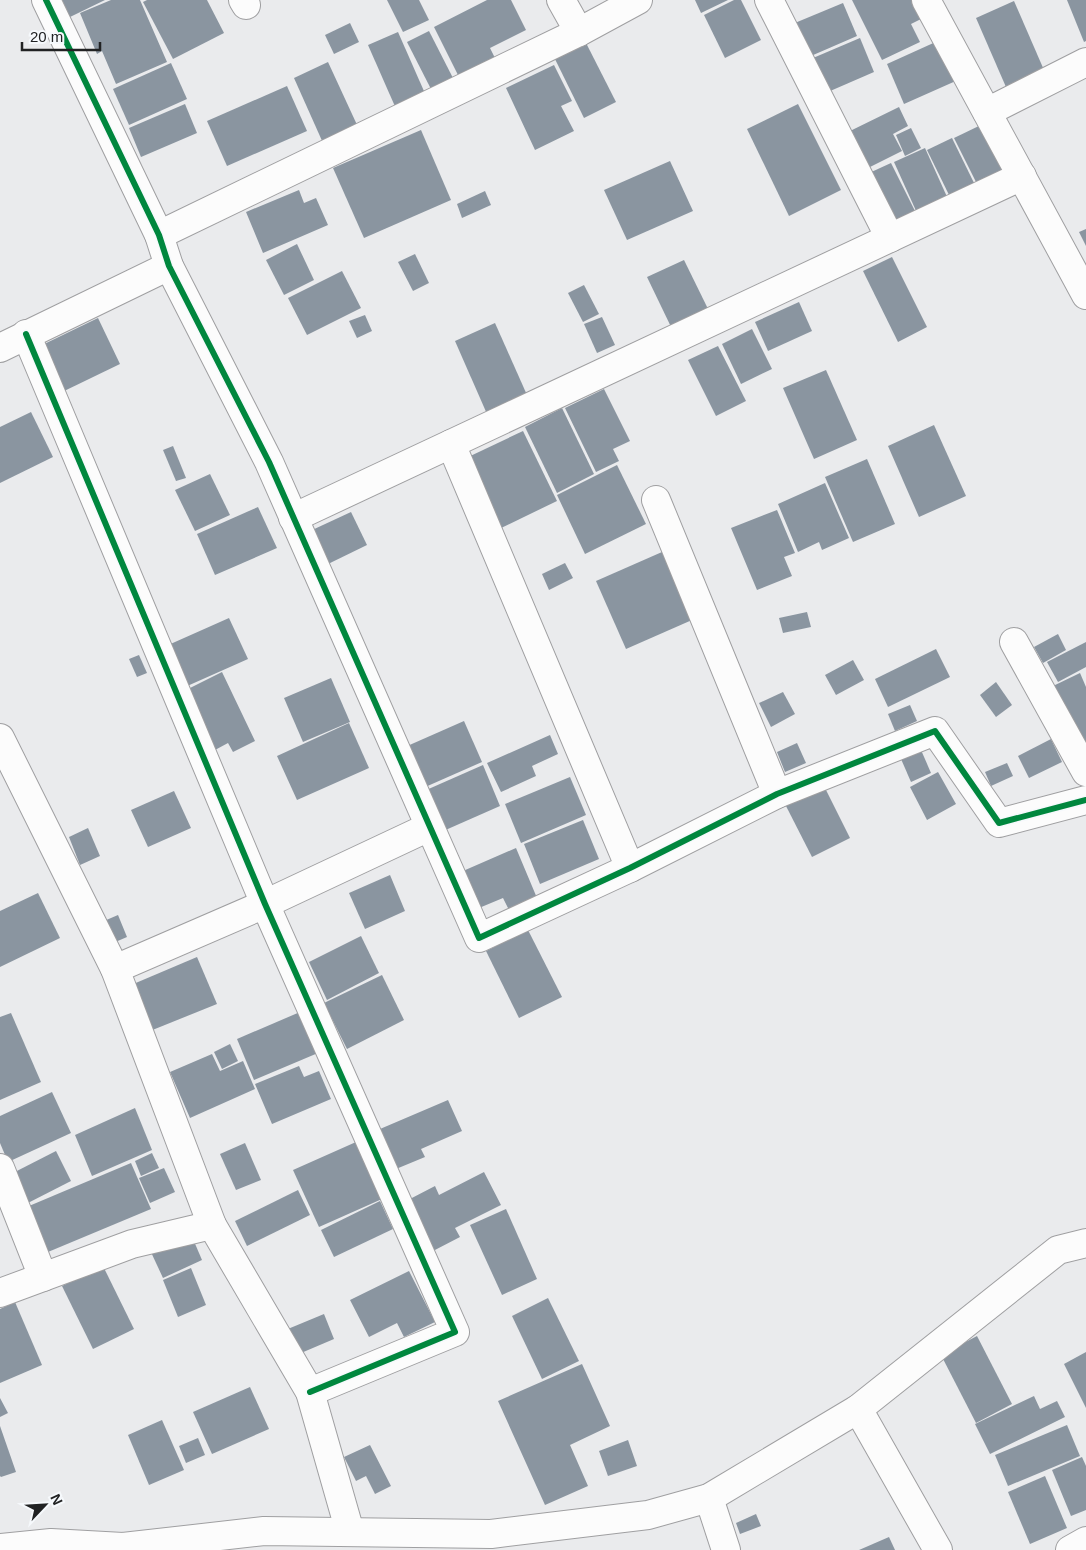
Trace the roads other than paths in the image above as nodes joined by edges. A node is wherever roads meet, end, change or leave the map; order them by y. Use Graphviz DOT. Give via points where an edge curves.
graph roads {
  1 [pos="46,0"];
  2 [pos="561,0"];
  3 [pos="638,0"];
  4 [pos="769,0"];
  5 [pos="926,0"];
  6 [pos="579,32"];
  7 [pos="1086,62"];
  8 [pos="987,112"];
  9 [pos="1022,176"];
  10 [pos="159,235"];
  11 [pos="890,238"];
  12 [pos="169,266"];
  13 [pos="1086,295"];
  14 [pos="26,334"];
  15 [pos="0,348"];
  16 [pos="451,444"];
  17 [pos="656,500"];
  18 [pos="293,518"];
  19 [pos="1014,642"];
  20 [pos="3,751"];
  21 [pos="1086,772"];
  22 [pos="777,794"];
  23 [pos="1086,800"];
  24 [pos="430,827"];
  25 [pos="630,868"];
  26 [pos="265,904"];
  27 [pos="115,968"];
  28 [pos="0,1168"];
  29 [pos="212,1225"];
  30 [pos="1086,1243"];
  31 [pos="43,1277"];
  32 [pos="0,1293"];
  33 [pos="310,1392"];
  34 [pos="858,1409"];
  35 [pos="709,1498"];
  36 [pos="350,1532"];
  37 [pos="1086,1541"];
  38 [pos="0,1548"];
  39 [pos="124,1548"];
  40 [pos="726,1550"];
  41 [pos="938,1550"];
  42 [pos="1070,1550"];
  1 -- 10 [label="street"];
  2 -- 6 [label="street"];
  3 -- 6 [label="street"];
  4 -- 11 [label="street"];
  5 -- 8 [label="street"];
  6 -- 10 [label="street"];
  7 -- 8 [label="street"];
  8 -- 9 [label="street"];
  9 -- 11 [label="street"];
  9 -- 13 [label="street"];
  10 -- 12 [label="street"];
  11 -- 16 [label="street"];
  12 -- 14 [label="street"];
  12 -- 18 [label="street" via="269,462"];
  14 -- 15 [label="street"];
  14 -- 26 [label="street"];
  16 -- 18 [label="street"];
  16 -- 25 [label="street"];
  17 -- 22 [label="street"];
  18 -- 24 [label="street"];
  19 -- 21 [label="street"];
  20 -- 27 [label="street"];
  22 -- 23 [label="street" via="935,731 999,823"];
  22 -- 25 [label="street"];
  24 -- 25 [label="street" via="479,938"];
  24 -- 26 [label="street"];
  26 -- 27 [label="street"];
  26 -- 33 [label="street" via="455,1332"];
  27 -- 29 [label="street"];
  28 -- 31 [label="street"];
  29 -- 31 [label="street" via="132,1244"];
  29 -- 33 [label="street"];
  30 -- 34 [label="street" via="1058,1250"];
  31 -- 32 [label="street"];
  33 -- 36 [label="street"];
  34 -- 35 [label="street"];
  34 -- 41 [label="street"];
  35 -- 36 [label="street" via="648,1514 490,1534"];
  35 -- 40 [label="street"];
  36 -- 39 [label="street" via="264,1531"];
  37 -- 42 [label="street"];
  38 -- 39 [label="street" via="51,1543"];
}
